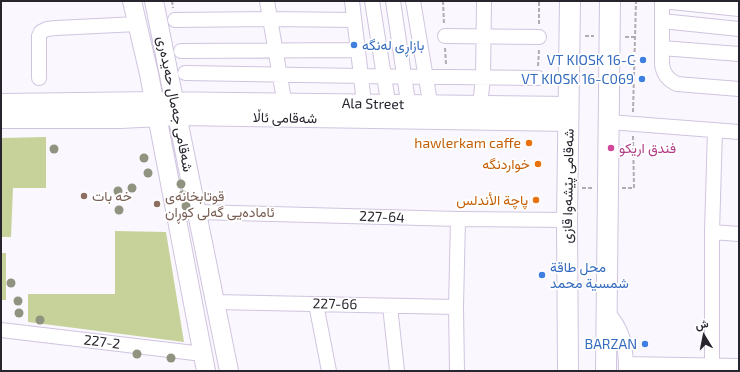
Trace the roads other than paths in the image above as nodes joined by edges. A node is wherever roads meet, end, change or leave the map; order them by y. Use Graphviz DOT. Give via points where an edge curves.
graph roads {
  1 [pos="132,1"];
  2 [pos="154,1"];
  3 [pos="267,1"];
  4 [pos="352,1"];
  5 [pos="372,1"];
  6 [pos="393,1"];
  7 [pos="413,1"];
  8 [pos="484,1"];
  9 [pos="570,1"];
  10 [pos="610,1"];
  11 [pos="662,1"];
  12 [pos="739,9"];
  13 [pos="270,19"];
  14 [pos="175,20"];
  15 [pos="354,20"];
  16 [pos="662,21"];
  17 [pos="137,24"];
  18 [pos="739,29"];
  19 [pos="445,36"];
  20 [pos="484,37"];
  21 [pos="539,37"];
  22 [pos="662,48"];
  23 [pos="276,50"];
  24 [pos="358,50"];
  25 [pos="181,51"];
  26 [pos="739,54"];
  27 [pos="185,73"];
  28 [pos="280,74"];
  29 [pos="361,76"];
  30 [pos="384,76"];
  31 [pos="404,77"];
  32 [pos="426,77"];
  33 [pos="39,78"];
  34 [pos="483,78"];
  35 [pos="538,78"];
  36 [pos="739,89"];
  37 [pos="284,94"];
  38 [pos="363,95"];
  39 [pos="387,95"];
  40 [pos="407,95"];
  41 [pos="429,96"];
  42 [pos="481,96"];
  43 [pos="1,103"];
  44 [pos="155,109"];
  45 [pos="176,109"];
  46 [pos="569,114"];
  47 [pos="1,119"];
  48 [pos="609,122"];
  49 [pos="715,130"];
  50 [pos="739,132"];
  51 [pos="197,212"];
  52 [pos="458,219"];
  53 [pos="567,220"];
  54 [pos="712,232"];
  55 [pos="739,234"];
  56 [pos="215,302"];
  57 [pos="316,304"];
  58 [pos="390,306"];
  59 [pos="456,307"];
  60 [pos="606,311"];
  61 [pos="1,330"];
  62 [pos="205,363"];
  63 [pos="712,365"];
  64 [pos="739,366"];
  65 [pos="626,367"];
  66 [pos="229,371"];
  67 [pos="329,371"];
  68 [pos="397,371"];
  69 [pos="457,371"];
  70 [pos="568,371"];
  71 [pos="606,371"];
  1 -- 17 [label="main road, شەقامی جەمال حەیدەری"];
  2 -- 45 [label="main road, شەقامی جەمال حەیدەری"];
  3 -- 13 [label="street"];
  4 -- 15 [label="street"];
  5 -- 30 [label="street"];
  6 -- 31 [label="street"];
  7 -- 32 [label="street"];
  8 -- 20 [label="street"];
  9 -- 46 [label="highway, شەقامی پێشەوا قازی"];
  10 -- 48 [label="highway"];
  11 -- 12 [label="street"];
  11 -- 16 [label="street"];
  13 -- 14 [label="street"];
  13 -- 15 [label="street"];
  13 -- 23 [label="street"];
  15 -- 24 [label="street"];
  16 -- 18 [label="street"];
  16 -- 22 [label="street"];
  17 -- 33 [label="street" via="56,28 41,32"];
  17 -- 44 [label="main road, شەقامی جەمال حەیدەری"];
  19 -- 20 [label="street"];
  20 -- 21 [label="street"];
  20 -- 34 [label="street"];
  22 -- 26 [label="street"];
  22 -- 36 [label="street" via="662,68 665,76 672,82"];
  23 -- 24 [label="street"];
  23 -- 25 [label="street"];
  23 -- 28 [label="street"];
  24 -- 29 [label="street"];
  27 -- 28 [label="street"];
  28 -- 29 [label="street"];
  28 -- 37 [label="street"];
  29 -- 30 [label="street"];
  29 -- 38 [label="street"];
  30 -- 31 [label="street"];
  30 -- 39 [label="street"];
  31 -- 32 [label="street"];
  31 -- 40 [label="street"];
  32 -- 34 [label="street"];
  32 -- 41 [label="street"];
  34 -- 35 [label="street"];
  34 -- 42 [label="street"];
  43 -- 44 [label="main road"];
  44 -- 45 [label="main road"];
  44 -- 47 [label="main road"];
  44 -- 62 [label="main road, شەقامی جەمال حەیدەری"];
  45 -- 46 [label="main road, شه‌قامی ئاڵا"];
  45 -- 51 [label="main road, شەقامی جەمال حەیدەری"];
  46 -- 53 [label="highway, شەقامی پێشەوا قازی"];
  48 -- 49 [label="street"];
  48 -- 60 [label="highway"];
  49 -- 50 [label="street"];
  49 -- 54 [label="street"];
  51 -- 52 [label="street, 227-64"];
  51 -- 56 [label="main road, شەقامی جەمال حەیدەری"];
  52 -- 53 [label="street, 227-64"];
  52 -- 59 [label="street"];
  53 -- 70 [label="highway, شەقامی پێشەوا قازی"];
  54 -- 55 [label="street"];
  54 -- 63 [label="street"];
  56 -- 57 [label="street, 227-66"];
  56 -- 66 [label="main road, شەقامی جەمال حەیدەری"];
  57 -- 58 [label="street, 227-66"];
  57 -- 67 [label="street"];
  58 -- 59 [label="street, 227-66"];
  58 -- 68 [label="street"];
  59 -- 69 [label="street"];
  60 -- 65 [label="street" via="622,334"];
  60 -- 71 [label="highway"];
  61 -- 62 [label="street, 227-2"];
  63 -- 64 [label="street"];
  63 -- 65 [label="street"];
}
